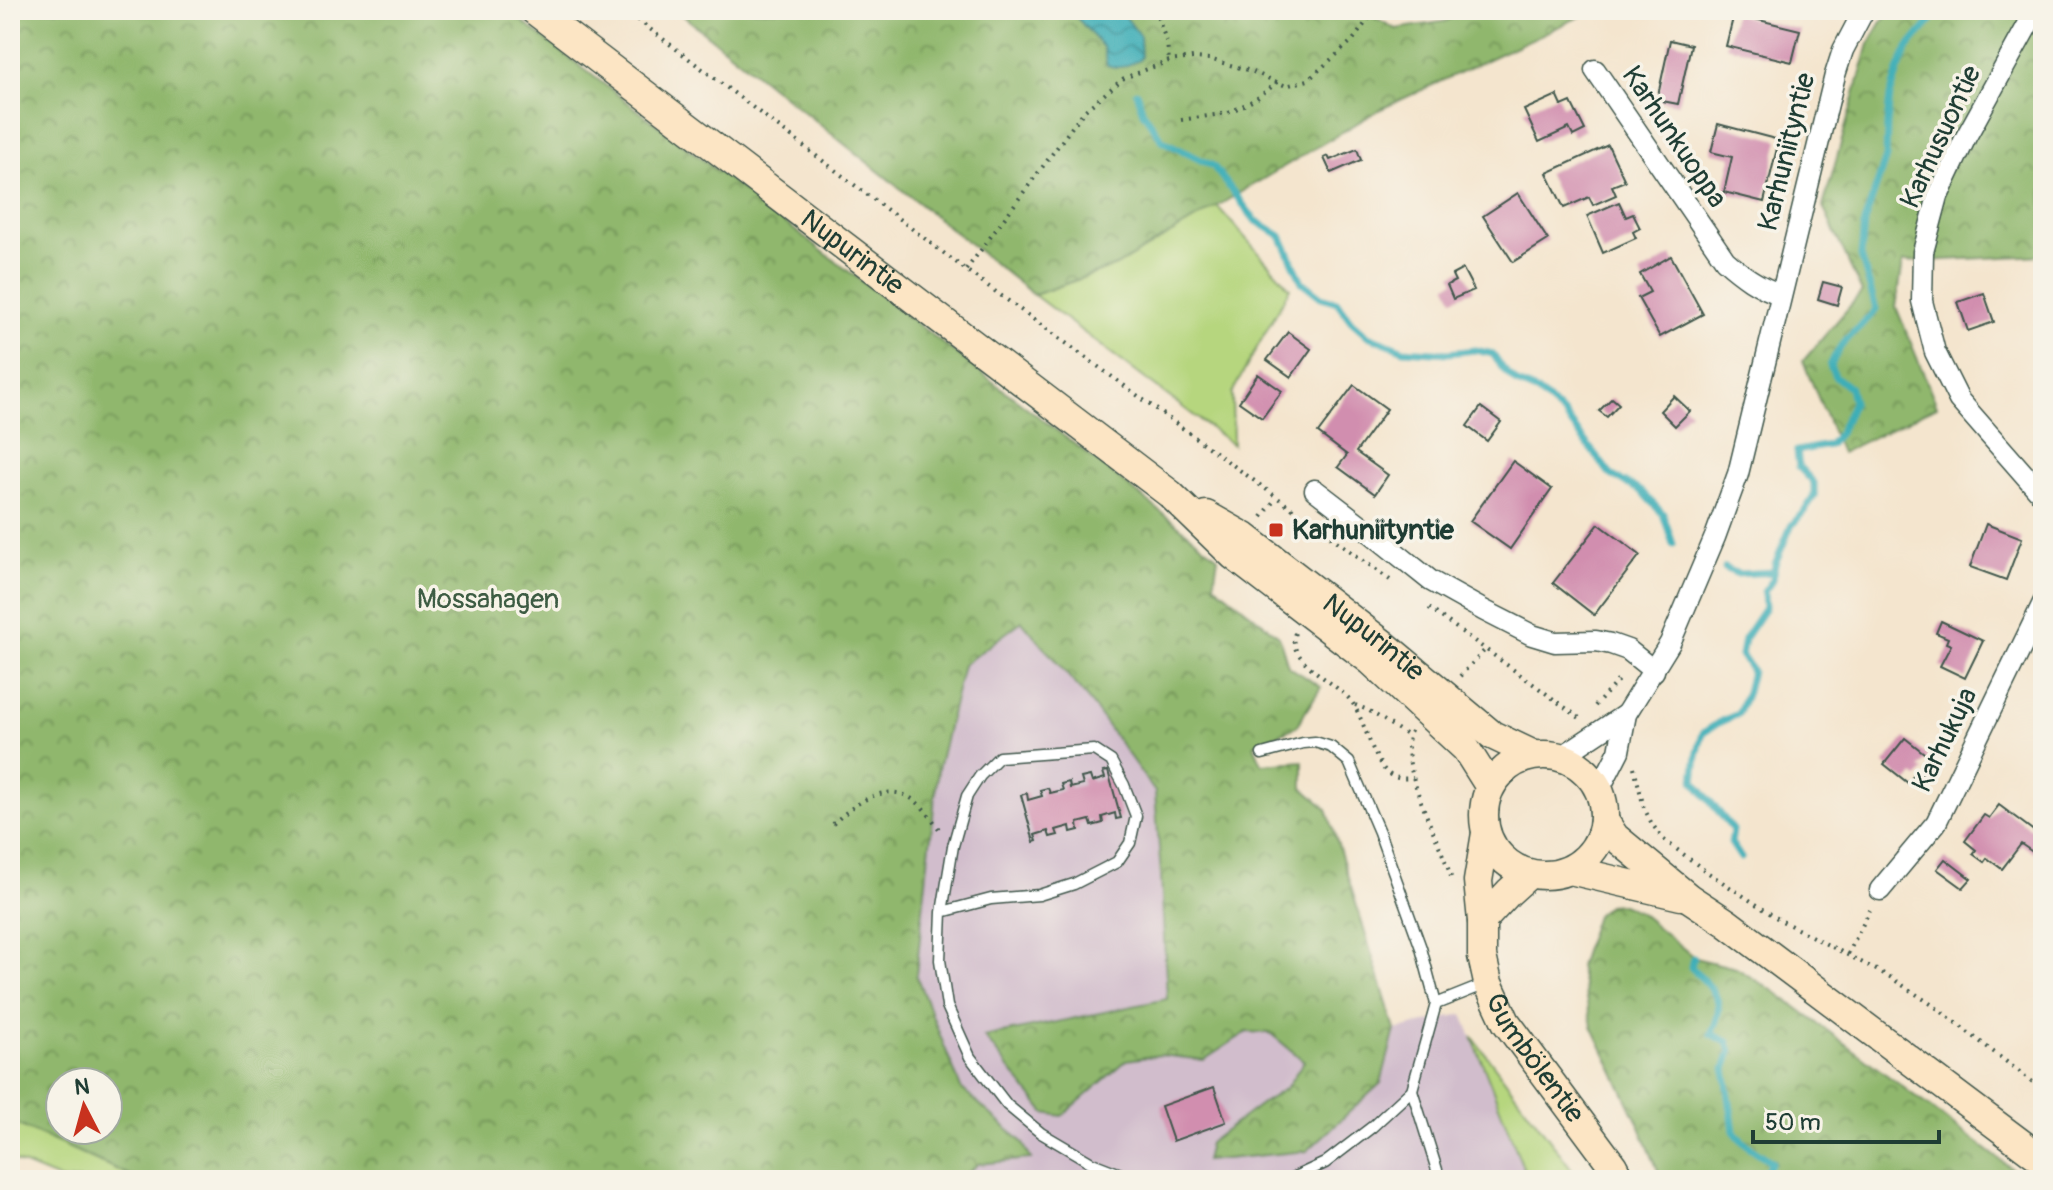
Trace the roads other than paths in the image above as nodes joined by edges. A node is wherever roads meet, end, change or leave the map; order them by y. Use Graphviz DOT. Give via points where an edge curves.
graph roads {
  1 [pos="534,10"];
  2 [pos="2036,10"];
  3 [pos="1863,11"];
  4 [pos="1595,70"];
  5 [pos="1780,294"];
  6 [pos="1315,490"];
  7 [pos="1171,495"];
  8 [pos="2043,496"];
  9 [pos="2043,603"];
  10 [pos="1654,671"];
  11 [pos="1626,714"];
  12 [pos="1262,754"];
  13 [pos="1548,756"];
  14 [pos="1490,787"];
  15 [pos="1599,790"];
  16 [pos="1605,822"];
  17 [pos="1486,833"];
  18 [pos="1570,870"];
  19 [pos="1529,874"];
  20 [pos="1880,890"];
  21 [pos="1689,898"];
  22 [pos="942,912"];
  23 [pos="1482,921"];
  24 [pos="1488,983"];
  25 [pos="1436,1004"];
  26 [pos="1412,1090"];
  27 [pos="2043,1160"];
  28 [pos="1136,1180"];
  29 [pos="1288,1180"];
  30 [pos="1438,1180"];
  31 [pos="1620,1180"];
  1 -- 7 [label="main road, Nupurintie"];
  2 -- 8 [label="street, Karhusuontie" via="1938,196 1923,252 1922,301 1935,352 1959,400"];
  3 -- 5 [label="street, Karhuniityntie" via="1835,75"];
  4 -- 5 [label="street, Karhunkuoppa" via="1725,260"];
  5 -- 10 [label="street, Karhuniityntie" via="1738,474 1691,596"];
  6 -- 10 [label="street" via="1431,581 1483,610 1555,642 1596,641 1628,650"];
  7 -- 13 [label="main road, Nupurintie" via="1245,537 1492,735"];
  7 -- 14 [label="main road, Nupurintie" via="1234,556 1371,661 1466,749"];
  9 -- 20 [label="street, Karhukuja" via="1936,823"];
  10 -- 11 [label="street, Karhuniityntie"];
  11 -- 13 [label="street, Karhuniityntie"];
  11 -- 15 [label="street, Karhuniityntie" via="1619,751"];
  12 -- 25 [label="lane" via="1315,742 1349,762 1421,948"];
  13 -- 14 [label="main road" via="1516,761"];
  13 -- 15 [label="main road" via="1577,764"];
  14 -- 17 [label="main road" via="1483,818"];
  15 -- 16 [label="main road"];
  16 -- 18 [label="main road" via="1587,859"];
  16 -- 21 [label="main road" via="1615,837"];
  17 -- 19 [label="main road" via="1510,866"];
  17 -- 23 [label="main road, Gumbölentie" via="1478,881"];
  18 -- 19 [label="main road" via="1550,876"];
  18 -- 21 [label="main road"];
  19 -- 23 [label="main road"];
  21 -- 27 [label="main road"];
  22 -- 22 [label="lane" via="967,796 999,757 1094,750 1111,761 1136,816 1130,843 1117,862 1039,895 991,899"];
  22 -- 28 [label="lane" via="940,960 947,1006 970,1057 1007,1105 1041,1133 1092,1163"];
  23 -- 24 [label="main road, Gumbölentie"];
  24 -- 25 [label="lane"];
  24 -- 31 [label="main road, Gumbölentie" via="1506,1022"];
  25 -- 26 [label="lane"];
  26 -- 29 [label="lane" via="1325,1163"];
  26 -- 30 [label="lane"];
}
